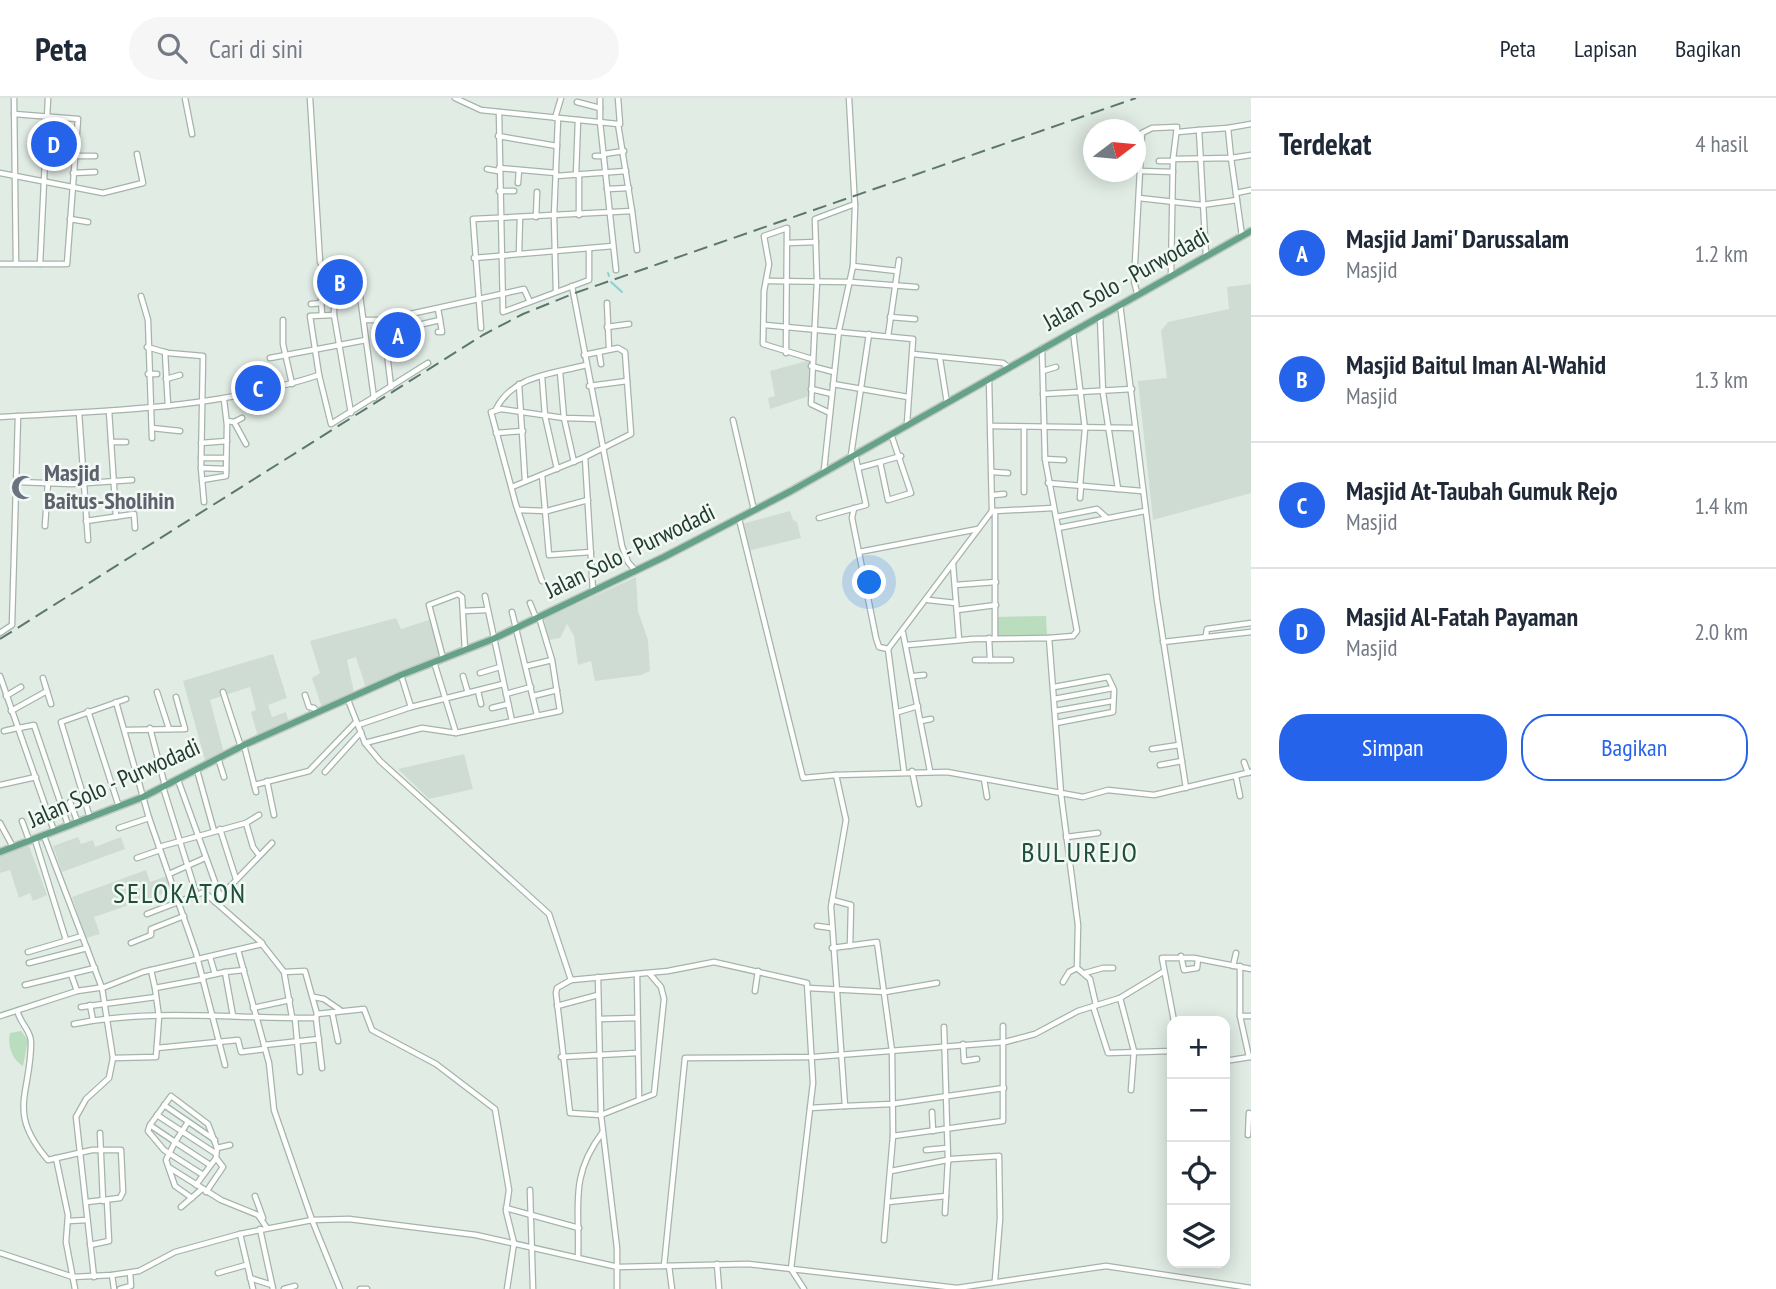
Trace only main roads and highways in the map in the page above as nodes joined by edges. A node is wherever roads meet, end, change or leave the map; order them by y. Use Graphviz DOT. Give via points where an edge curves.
graph roads {
  1 [pos="1251,231"];
  2 [pos="0,852"];
  1 -- 2 [label="main road, Jalan Solo - Purwodadi" via="739,519 493,639 243,746 143,797"];
}
